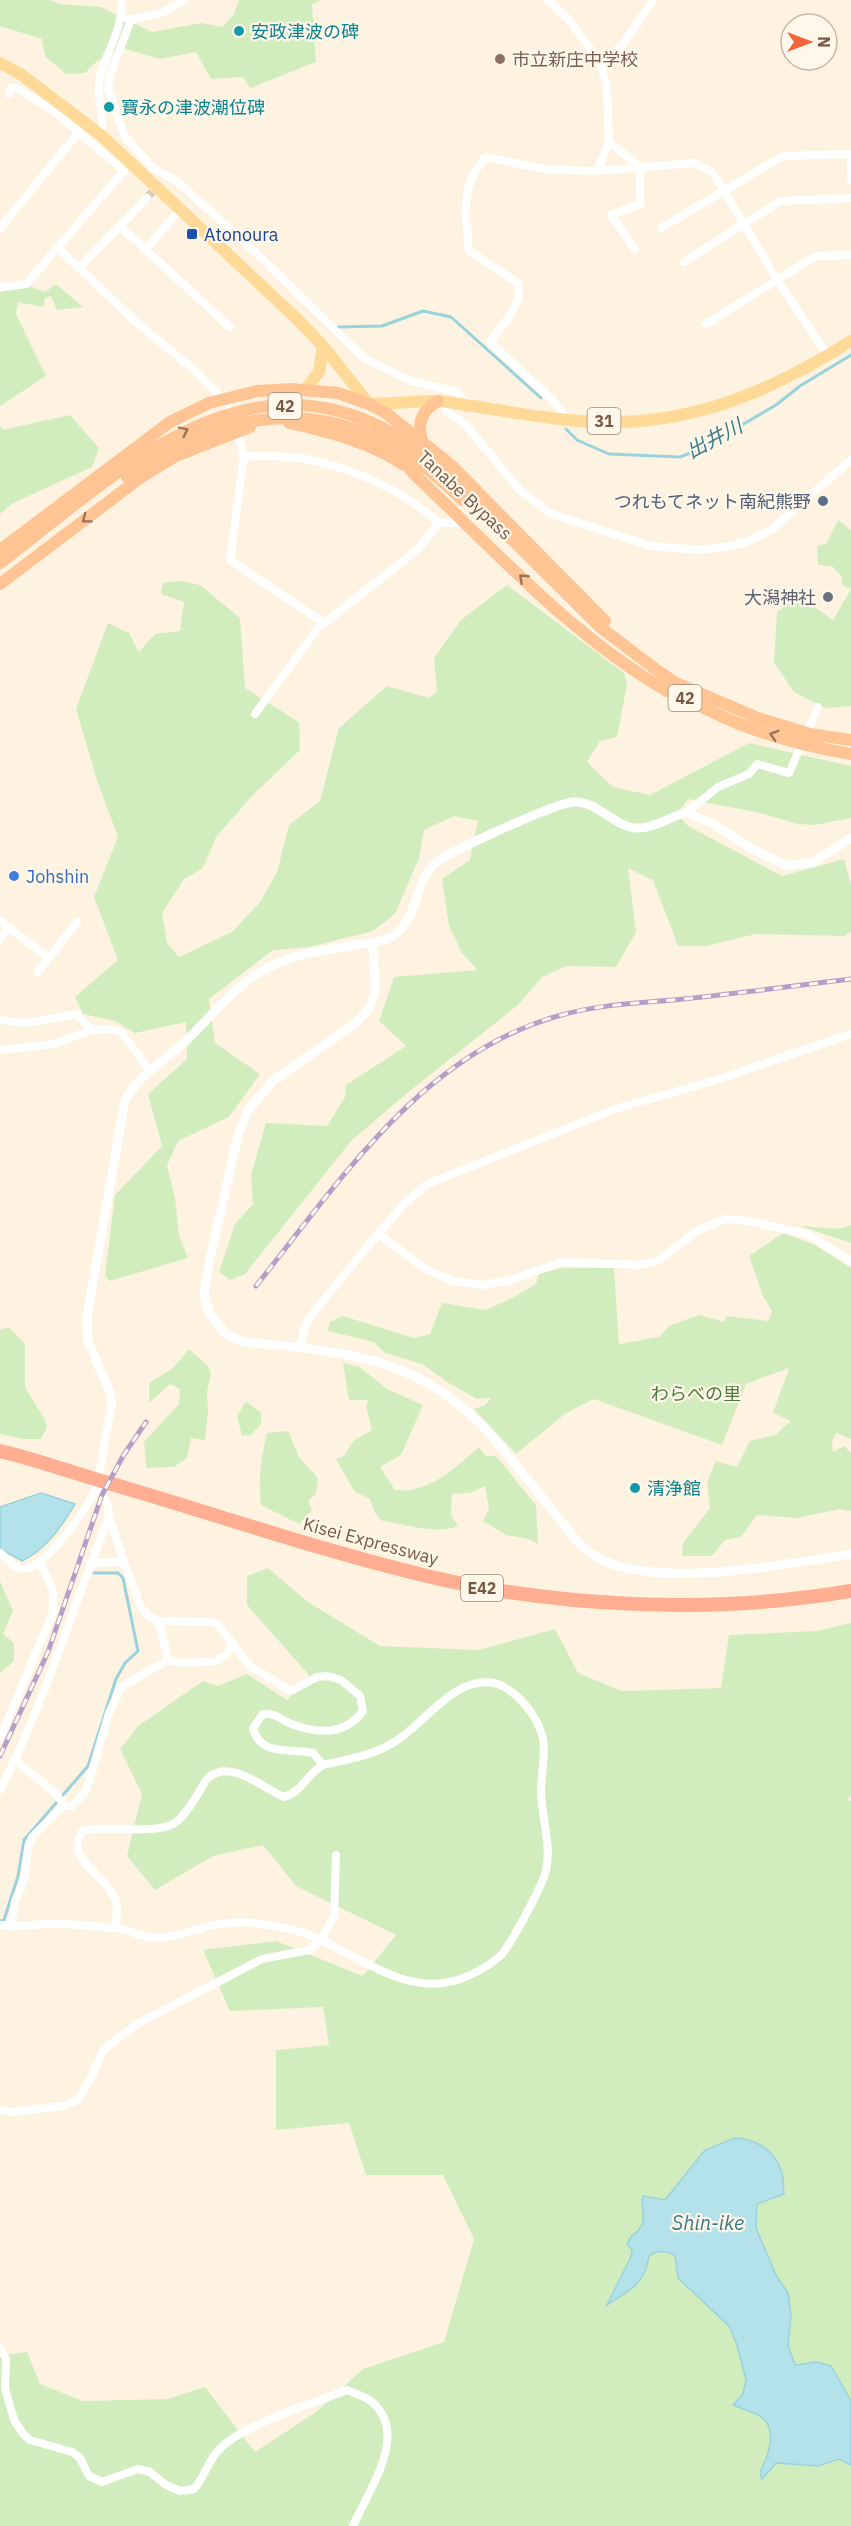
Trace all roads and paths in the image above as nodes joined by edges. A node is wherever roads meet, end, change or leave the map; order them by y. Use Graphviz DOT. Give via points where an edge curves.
graph roads {
  1 [pos="121,0"];
  2 [pos="184,0"];
  3 [pos="548,0"];
  4 [pos="652,0"];
  5 [pos="122,15"];
  6 [pos="131,20"];
  7 [pos="600,62"];
  8 [pos="0,63"];
  9 [pos="9,94"];
  10 [pos="79,132"];
  11 [pos="102,136"];
  12 [pos="609,141"];
  13 [pos="640,168"];
  14 [pos="598,170"];
  15 [pos="851,180"];
  16 [pos="723,190"];
  17 [pos="147,198"];
  18 [pos="851,198"];
  19 [pos="179,211"];
  20 [pos="743,224"];
  21 [pos="120,226"];
  22 [pos="0,228"];
  23 [pos="661,228"];
  24 [pos="57,247"];
  25 [pos="146,249"];
  26 [pos="635,249"];
  27 [pos="851,255"];
  28 [pos="684,262"];
  29 [pos="79,268"];
  30 [pos="778,281"];
  31 [pos="0,287"];
  32 [pos="706,324"];
  33 [pos="230,327"];
  34 [pos="851,341"];
  35 [pos="323,345"];
  36 [pos="828,356"];
  37 [pos="304,390"];
  38 [pos="224,398"];
  39 [pos="438,401"];
  40 [pos="369,404"];
  41 [pos="470,406"];
  42 [pos="569,420"];
  43 [pos="282,422"];
  44 [pos="238,432"];
  45 [pos="422,441"];
  46 [pos="244,456"];
  47 [pos="851,460"];
  48 [pos="410,470"];
  49 [pos="439,523"];
  50 [pos="464,523"];
  51 [pos="0,550"];
  52 [pos="0,563"];
  53 [pos="0,570"];
  54 [pos="0,584"];
  55 [pos="551,585"];
  56 [pos="324,623"];
  57 [pos="676,683"];
  58 [pos="818,707"];
  59 [pos="706,710"];
  60 [pos="255,714"];
  61 [pos="851,740"];
  62 [pos="851,754"];
  63 [pos="687,812"];
  64 [pos="851,838"];
  65 [pos="0,921"];
  66 [pos="77,922"];
  67 [pos="9,927"];
  68 [pos="0,940"];
  69 [pos="373,942"];
  70 [pos="49,958"];
  71 [pos="38,972"];
  72 [pos="0,1020"];
  73 [pos="92,1030"];
  74 [pos="851,1034"];
  75 [pos="0,1050"];
  76 [pos="150,1071"];
  77 [pos="378,1234"];
  78 [pos="851,1261"];
  79 [pos="300,1348"];
  80 [pos="108,1419"];
  81 [pos="2,1452"];
  82 [pos="97,1486"];
  83 [pos="109,1516"];
  84 [pos="0,1553"];
  85 [pos="851,1554"];
  86 [pos="40,1562"];
  87 [pos="124,1562"];
  88 [pos="90,1563"];
  89 [pos="851,1591"];
  90 [pos="159,1621"];
  91 [pos="232,1643"];
  92 [pos="168,1660"];
  93 [pos="0,1738"];
  94 [pos="15,1760"];
  95 [pos="323,1765"];
  96 [pos="0,1790"];
  97 [pos="65,1806"];
  98 [pos="336,1855"];
  99 [pos="0,1925"];
  100 [pos="11,1927"];
  101 [pos="115,1928"];
  102 [pos="320,1941"];
  103 [pos="0,2110"];
  104 [pos="0,2347"];
  105 [pos="353,2526"];
  1 -- 5 [label="street"];
  2 -- 6 [label="street" via="164,12"];
  3 -- 7 [label="street"];
  4 -- 7 [label="street" via="621,47"];
  5 -- 6 [label="street"];
  5 -- 11 [label="street" via="100,77"];
  6 -- 41 [label="street" via="108,88 125,137 163,178 178,182 364,358 411,381 453,391"];
  7 -- 12 [label="street" via="607,88"];
  8 -- 11 [label="main road" via="22,75"];
  9 -- 10 [label="street" via="11,88 16,88"];
  10 -- 22 [label="street"];
  10 -- 24 [label="street" via="124,171"];
  11 -- 19 [label="main road"];
  12 -- 13 [label="street"];
  12 -- 14 [label="street"];
  13 -- 14 [label="street"];
  13 -- 16 [label="street" via="695,163 713,173"];
  13 -- 26 [label="street" via="640,204 611,215"];
  14 -- 42 [label="street" via="544,169 486,157 477,166 464,203 469,251 518,283 520,290 513,309 490,342"];
  15 -- 16 [label="street" via="850,154 783,156"];
  16 -- 20 [label="street"];
  16 -- 23 [label="street"];
  17 -- 21 [label="street"];
  18 -- 20 [label="street" via="780,201"];
  19 -- 25 [label="street"];
  19 -- 35 [label="main road"];
  20 -- 28 [label="street"];
  20 -- 30 [label="street"];
  21 -- 25 [label="street"];
  21 -- 29 [label="street"];
  24 -- 29 [label="street"];
  24 -- 31 [label="street" via="26,284"];
  25 -- 33 [label="street"];
  27 -- 30 [label="street" via="816,256"];
  29 -- 38 [label="street"];
  30 -- 32 [label="street"];
  30 -- 36 [label="street"];
  34 -- 36 [label="main road, 31"];
  35 -- 37 [label="main road" via="320,372"];
  35 -- 40 [label="main road"];
  36 -- 42 [label="main road, 31" via="768,388 716,408 626,422"];
  37 -- 38 [label="highway, 42" via="256,391"];
  37 -- 40 [label="highway, 42" via="338,393"];
  38 -- 44 [label="street"];
  38 -- 51 [label="highway, 42" via="170,422"];
  39 -- 40 [label="main road, 31"];
  39 -- 41 [label="main road, 31"];
  39 -- 45 [label="highway" via="427,408 419,423"];
  39 -- 47 [label="street" via="465,424 534,503 549,513 650,546 700,550 746,542 771,530"];
  40 -- 43 [label="highway, 42"];
  40 -- 45 [label="highway, 42"];
  40 -- 48 [label="highway, 42"];
  41 -- 42 [label="main road, 31"];
  43 -- 44 [label="highway, 42" via="255,425"];
  43 -- 48 [label="highway, 42" via="359,442 388,454"];
  44 -- 46 [label="street"];
  44 -- 54 [label="highway, 42, one-way" via="176,456 140,478"];
  45 -- 57 [label="highway, 42" via="502,515 608,624 660,664"];
  46 -- 49 [label="street" via="303,458 337,467 373,480 419,506"];
  46 -- 56 [label="street" via="230,560"];
  48 -- 50 [label="highway, 42"];
  49 -- 50 [label="street"];
  49 -- 56 [label="street" via="417,550"];
  59 -- 50 [label="highway, 42, one-way" via="677,697 610,655"];
  52 -- 55 [label="highway, Tanabe Bypass / 42, one-way" via="170,438 231,413 295,406 344,413 397,435 440,468"];
  53 -- 55 [label="highway, Tanabe Bypass / 42" via="163,453 219,428 289,417 364,432 408,457 458,497"];
  55 -- 57 [label="highway, Tanabe Bypass / 42"];
  55 -- 59 [label="highway, Tanabe Bypass / 42" via="618,651"];
  56 -- 60 [label="street"];
  57 -- 61 [label="highway, Tanabe Bypass / 42" via="758,718 810,734"];
  58 -- 63 [label="street" via="789,773 757,764 749,774 718,787"];
  62 -- 59 [label="highway, Tanabe Bypass / 42, one-way" via="785,739"];
  63 -- 64 [label="street" via="788,866 814,862"];
  63 -- 69 [label="street" via="641,829 627,827 589,805 574,802 539,813 448,855 433,866 423,880 408,922 390,938"];
  65 -- 67 [label="street"];
  66 -- 70 [label="street"];
  67 -- 68 [label="street"];
  67 -- 70 [label="street"];
  69 -- 76 [label="street" via="290,958 253,975 188,1040"];
  69 -- 79 [label="street" via="375,992 369,1009 356,1023 274,1080 249,1109 238,1137 209,1263 204,1294 210,1315 227,1335 243,1342"];
  70 -- 71 [label="street"];
  72 -- 73 [label="street" via="27,1023 76,1014"];
  73 -- 75 [label="street" via="54,1044"];
  73 -- 76 [label="street" via="122,1033"];
  74 -- 77 [label="street" via="713,1082 615,1109 461,1169 427,1184"];
  76 -- 80 [label="street" via="133,1086 124,1101 87,1317 88,1341 110,1390"];
  77 -- 78 [label="street" via="427,1270 453,1281 481,1285 508,1281 561,1262 640,1264 659,1260 698,1230 726,1219 807,1234"];
  77 -- 79 [label="street" via="315,1309 305,1326"];
  79 -- 85 [label="street" via="369,1358 408,1372 444,1393 477,1419 577,1540 594,1556 623,1568 696,1572 758,1568"];
  80 -- 82 [label="street"];
  81 -- 89 [label="highway, Kisei Expressway / E42" via="394,1568 486,1588 587,1600 712,1603 772,1601"];
  82 -- 83 [label="street" via="108,1505"];
  82 -- 86 [label="street" via="81,1514"];
  83 -- 87 [label="street"];
  83 -- 88 [label="street"];
  84 -- 86 [label="street" via="21,1569"];
  86 -- 93 [label="street" via="53,1591 53,1612"];
  87 -- 88 [label="street"];
  87 -- 90 [label="street" via="141,1608"];
  88 -- 94 [label="street" via="64,1640"];
  90 -- 91 [label="street" via="213,1622"];
  90 -- 92 [label="street"];
  91 -- 92 [label="street" via="226,1655 216,1661"];
  91 -- 95 [label="street" via="250,1666 291,1691 327,1676 340,1680 360,1696 363,1711 354,1724 341,1729 320,1731 293,1725 269,1713 262,1714 256,1722 255,1737 263,1745 280,1751 313,1753"];
  92 -- 97 [label="street" via="121,1687 109,1713 86,1791 72,1806"];
  94 -- 96 [label="street"];
  94 -- 97 [label="street"];
  95 -- 101 [label="street" via="295,1794 284,1797 244,1775 222,1771 208,1777 186,1813 174,1823 82,1832 77,1845 80,1858 115,1898"];
  95 -- 102 [label="street" via="374,1753 416,1728 442,1700 466,1686 494,1683 506,1688 541,1730 541,1792 548,1857 544,1876 502,1953 483,1969 462,1979 426,1983 398,1977"];
  97 -- 100 [label="street" via="32,1837"];
  98 -- 102 [label="street" via="334,1916"];
  99 -- 100 [label="street"];
  100 -- 101 [label="street" via="46,1924"];
  101 -- 102 [label="street" via="153,1938 235,1921 253,1922"];
  102 -- 103 [label="street" via="309,1950 262,1959 137,2024 103,2050 78,2100 63,2106"];
  104 -- 105 [label="street" via="6,2359 5,2388 14,2420 23,2434 30,2440 72,2452 80,2458 89,2476 102,2482 138,2469 180,2491 194,2489 216,2453 259,2424 347,2390 370,2400 381,2410 388,2425 388,2449"];
}
